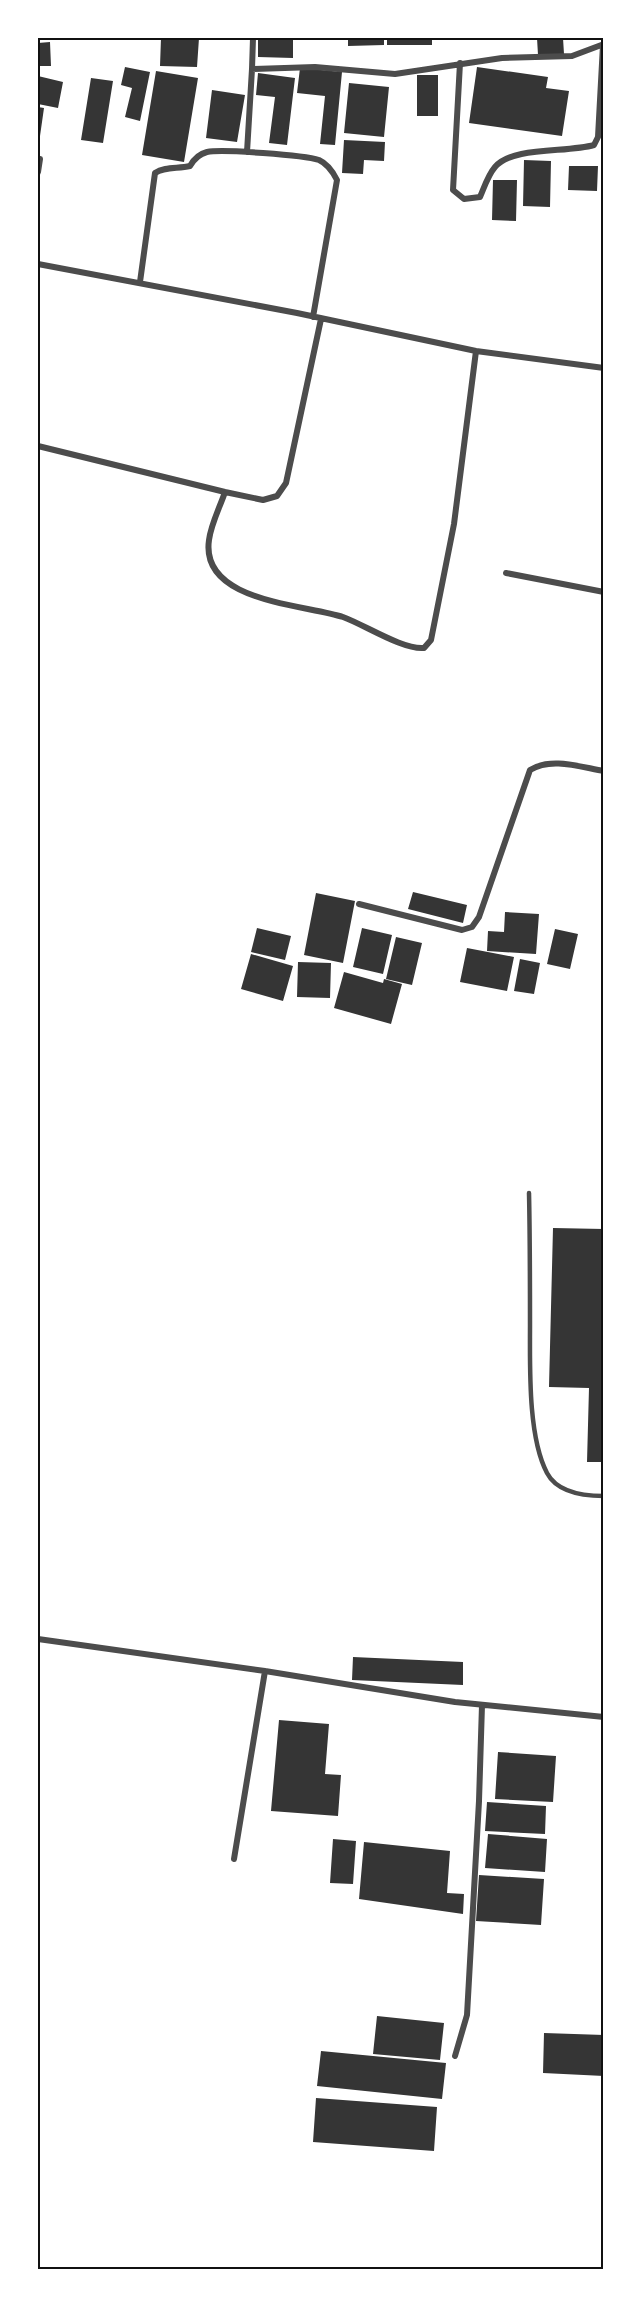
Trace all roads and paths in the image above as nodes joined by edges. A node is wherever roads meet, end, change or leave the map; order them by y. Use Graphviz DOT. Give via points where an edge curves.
graph roads {
  1 [pos="253,38"];
  2 [pos="603,44"];
  3 [pos="460,63"];
  4 [pos="252,69"];
  5 [pos="247,152"];
  6 [pos="40,159"];
  7 [pos="38,172"];
  8 [pos="38,264"];
  9 [pos="140,282"];
  10 [pos="314,317"];
  11 [pos="321,319"];
  12 [pos="476,351"];
  13 [pos="603,368"];
  14 [pos="38,446"];
  15 [pos="225,492"];
  16 [pos="506,573"];
  17 [pos="603,592"];
  18 [pos="603,771"];
  19 [pos="359,904"];
  20 [pos="529,1193"];
  21 [pos="603,1496"];
  22 [pos="38,1639"];
  23 [pos="265,1671"];
  24 [pos="482,1705"];
  25 [pos="603,1718"];
  26 [pos="234,1859"];
  27 [pos="456,2056"];
  1 -- 4 [label="street"];
  2 -- 3 [label="street" via="572,56"];
  2 -- 3 [label="street" via="598,137 594,145 507,157 494,168 480,197 464,199 453,190"];
  3 -- 4 [label="street" via="395,74 315,67"];
  4 -- 5 [label="street"];
  5 -- 9 [label="street" via="207,152 196,157 190,166 162,168 155,173"];
  5 -- 10 [label="street" via="319,160 332,169 337,180"];
  6 -- 7 [label="street"];
  8 -- 9 [label="street"];
  9 -- 10 [label="street"];
  10 -- 11 [label="street"];
  11 -- 12 [label="street"];
  11 -- 15 [label="street" via="286,483 277,496 263,500"];
  12 -- 13 [label="street"];
  12 -- 15 [label="street" via="454,524 430,640 424,648 408,646 336,615 286,606 223,581 210,562 208,539"];
  14 -- 15 [label="street"];
  16 -- 17 [label="street"];
  18 -- 19 [label="street" via="552,763 530,770 479,917 472,927 462,930"];
  20 -- 21 [label="lane" via="530,1391 535,1431 547,1473 561,1488"];
  22 -- 23 [label="street"];
  23 -- 24 [label="street"];
  23 -- 26 [label="street"];
  24 -- 25 [label="street"];
  24 -- 27 [label="street" via="467,2015"];
}
